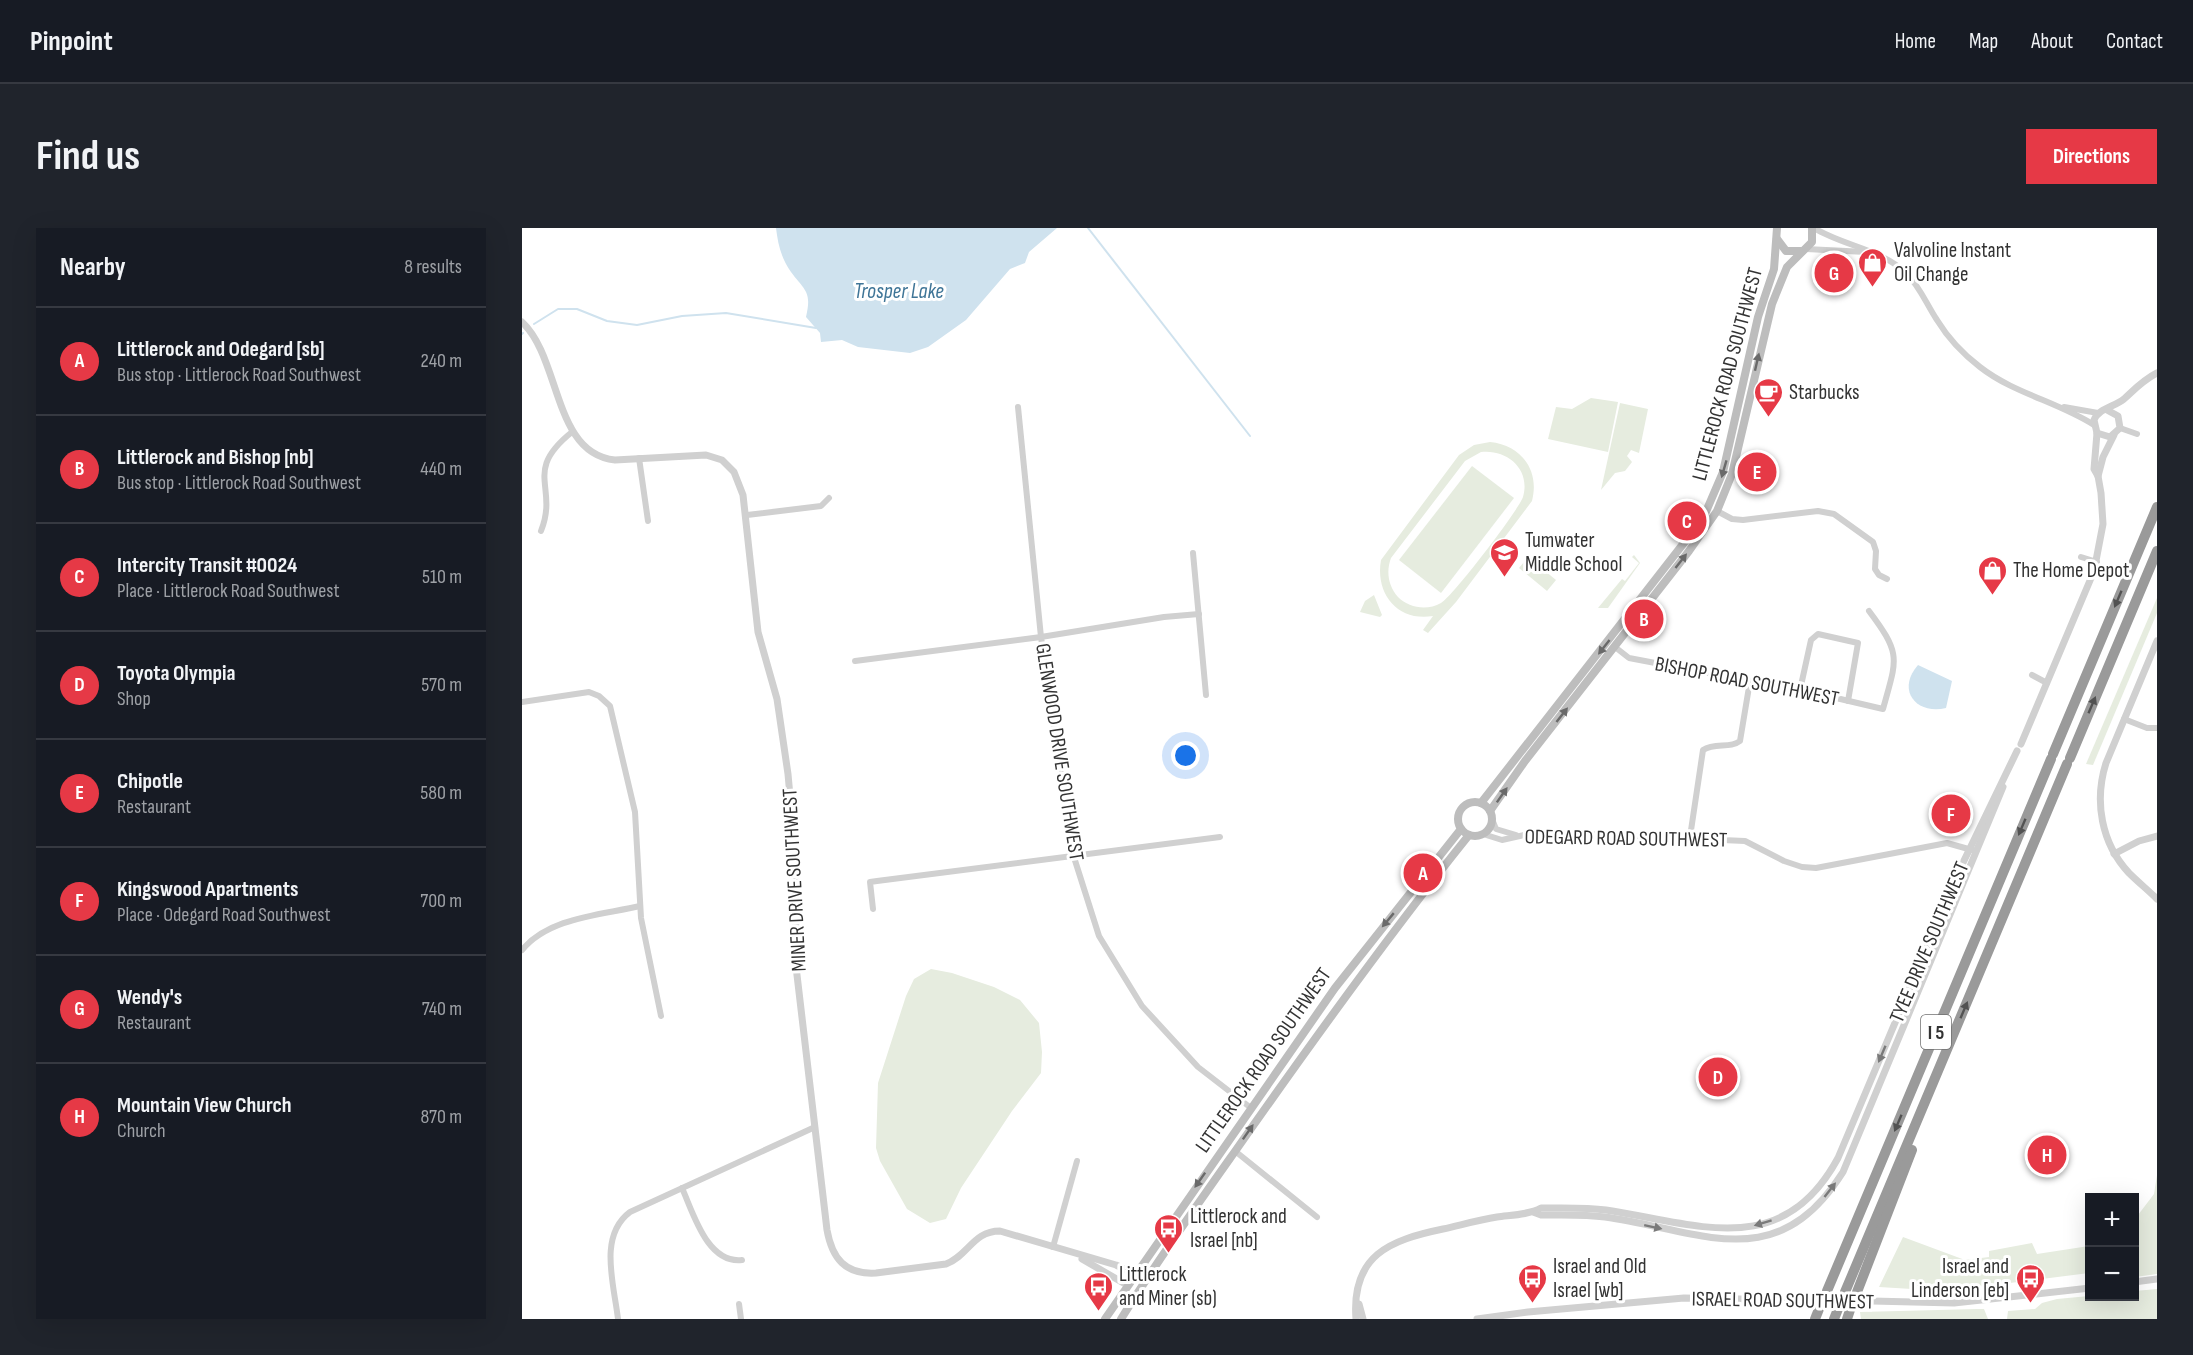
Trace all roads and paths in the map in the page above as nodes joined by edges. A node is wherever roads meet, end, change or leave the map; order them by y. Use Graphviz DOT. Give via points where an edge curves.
graph roads {
  1 [pos="1813,228"];
  2 [pos="1777,232"];
  3 [pos="1805,250"];
  4 [pos="1867,252"];
  5 [pos="522,322"];
  6 [pos="2157,373"];
  7 [pos="2124,399"];
  8 [pos="1018,407"];
  9 [pos="2064,407"];
  10 [pos="2107,410"];
  11 [pos="2098,413"];
  12 [pos="2120,420"];
  13 [pos="2094,425"];
  14 [pos="2120,428"];
  15 [pos="572,432"];
  16 [pos="2097,433"];
  17 [pos="2138,434"];
  18 [pos="2114,435"];
  19 [pos="639,458"];
  20 [pos="2098,476"];
  21 [pos="829,498"];
  22 [pos="2157,507"];
  23 [pos="1716,511"];
  24 [pos="747,515"];
  25 [pos="648,520"];
  26 [pos="541,531"];
  27 [pos="2157,551"];
  28 [pos="1193,553"];
  29 [pos="2080,557"];
  30 [pos="2097,562"];
  31 [pos="1887,579"];
  32 [pos="1869,611"];
  33 [pos="1199,614"];
  34 [pos="1041,637"];
  35 [pos="2157,641"];
  36 [pos="1615,647"];
  37 [pos="855,661"];
  38 [pos="2032,675"];
  39 [pos="1750,681"];
  40 [pos="2048,683"];
  41 [pos="1800,690"];
  42 [pos="1206,695"];
  43 [pos="1848,701"];
  44 [pos="522,702"];
  45 [pos="2124,719"];
  46 [pos="2157,728"];
  47 [pos="2020,744"];
  48 [pos="1481,803"];
  49 [pos="1491,815"];
  50 [pos="1465,832"];
  51 [pos="1483,834"];
  52 [pos="1517,835"];
  53 [pos="2157,836"];
  54 [pos="1220,837"];
  55 [pos="1690,837"];
  56 [pos="1969,849"];
  57 [pos="1977,852"];
  58 [pos="2114,854"];
  59 [pos="1074,856"];
  60 [pos="2157,899"];
  61 [pos="640,906"];
  62 [pos="873,909"];
  63 [pos="522,950"];
  64 [pos="661,1016"];
  65 [pos="1942,1064"];
  66 [pos="1251,1108"];
  67 [pos="815,1127"];
  68 [pos="1236,1150"];
  69 [pos="1077,1161"];
  70 [pos="682,1188"];
  71 [pos="1533,1212"];
  72 [pos="1317,1216"];
  73 [pos="1053,1247"];
  74 [pos="1075,1254"];
  75 [pos="742,1260"];
  76 [pos="1134,1274"];
  77 [pos="2157,1279"];
  78 [pos="2139,1281"];
  79 [pos="1127,1285"];
  80 [pos="2085,1289"];
  81 [pos="1827,1291"];
  82 [pos="1845,1292"];
  83 [pos="1857,1292"];
  84 [pos="1357,1299"];
  85 [pos="739,1304"];
  86 [pos="1498,1317"];
  87 [pos="618,1319"];
  88 [pos="741,1319"];
  89 [pos="1106,1319"];
  90 [pos="1121,1319"];
  91 [pos="1356,1319"];
  92 [pos="1363,1319"];
  93 [pos="1477,1319"];
  1 -- 3 [label="main road, LITTLEROCK ROAD SOUTHWEST" via="1812,242"];
  1 -- 4 [label="street"];
  2 -- 3 [label="main road, LITTLEROCK ROAD SOUTHWEST" via="1786,251"];
  2 -- 48 [label="main road, LITTLEROCK ROAD SOUTHWEST, one-way" via="1774,269 1758,317 1723,472 1711,502 1687,539"];
  3 -- 4 [label="street"];
  23 -- 3 [label="main road, LITTLEROCK ROAD SOUTHWEST, one-way" via="1732,474 1772,304 1787,267"];
  4 -- 9 [label="street" via="1882,256 1907,274 1947,334 1981,369"];
  5 -- 15 [label="street, MINER DRIVE SOUTHWEST" via="539,346"];
  6 -- 7 [label="street" via="2143,380"];
  7 -- 10 [label="street"];
  7 -- 12 [label="street"];
  8 -- 34 [label="street, GLENWOOD DRIVE SOUTHWEST"];
  9 -- 11 [label="street"];
  9 -- 13 [label="street"];
  10 -- 11 [label="street"];
  10 -- 12 [label="street" via="2115,412"];
  11 -- 13 [label="street"];
  12 -- 14 [label="street"];
  13 -- 16 [label="street"];
  14 -- 17 [label="street"];
  14 -- 18 [label="street"];
  15 -- 19 [label="street, MINER DRIVE SOUTHWEST" via="586,449 602,458"];
  15 -- 26 [label="street" via="551,448 546,457 545,520"];
  16 -- 18 [label="street" via="2105,437"];
  16 -- 20 [label="street" via="2094,462"];
  18 -- 20 [label="street"];
  19 -- 24 [label="street, MINER DRIVE SOUTHWEST" via="706,455 722,459 734,472"];
  19 -- 25 [label="street"];
  20 -- 30 [label="street" via="2103,524"];
  21 -- 24 [label="street" via="821,506"];
  22 -- 81 [label="highway, I 5, one-way"];
  23 -- 31 [label="street" via="1743,520 1818,511 1834,514 1873,542 1875,569"];
  36 -- 23 [label="main road, LITTLEROCK ROAD SOUTHWEST, one-way"];
  24 -- 67 [label="street, MINER DRIVE SOUTHWEST" via="758,632 777,699 788,774 797,873 795,958"];
  65 -- 27 [label="highway, I 5, one-way"];
  28 -- 33 [label="street"];
  29 -- 30 [label="street"];
  30 -- 40 [label="street"];
  32 -- 43 [label="street, BISHOP ROAD SOUTHWEST" via="1891,641 1896,660 1883,709"];
  33 -- 34 [label="street"];
  33 -- 42 [label="street"];
  34 -- 37 [label="street"];
  34 -- 59 [label="street, GLENWOOD DRIVE SOUTHWEST"];
  35 -- 45 [label="street"];
  36 -- 39 [label="street, BISHOP ROAD SOUTHWEST" via="1629,658"];
  49 -- 36 [label="main road, LITTLEROCK ROAD SOUTHWEST, one-way" via="1526,761"];
  38 -- 40 [label="street"];
  39 -- 41 [label="street, BISHOP ROAD SOUTHWEST"];
  39 -- 55 [label="street" via="1740,741 1710,745 1703,750"];
  40 -- 47 [label="street"];
  41 -- 43 [label="street, BISHOP ROAD SOUTHWEST"];
  41 -- 43 [label="street" via="1811,640 1818,634 1852,640 1858,643"];
  44 -- 61 [label="street" via="589,692 610,706 635,812"];
  45 -- 46 [label="street"];
  45 -- 58 [label="street" via="2100,789 2101,818"];
  48 -- 49 [label="main road"];
  48 -- 50 [label="main road, LITTLEROCK ROAD SOUTHWEST" via="1470,802 1461,808 1458,819"];
  49 -- 51 [label="main road, LITTLEROCK ROAD SOUTHWEST" via="1491,825"];
  49 -- 52 [label="street" via="1496,828"];
  50 -- 51 [label="main road"];
  50 -- 66 [label="main road, LITTLEROCK ROAD SOUTHWEST, one-way" via="1364,948"];
  68 -- 50 [label="main road, LITTLEROCK ROAD SOUTHWEST, one-way"];
  51 -- 52 [label="street, ODEGARD ROAD SOUTHWEST" via="1502,840"];
  52 -- 55 [label="street, ODEGARD ROAD SOUTHWEST" via="1538,832"];
  53 -- 58 [label="street"];
  54 -- 59 [label="street"];
  55 -- 56 [label="street, ODEGARD ROAD SOUTHWEST" via="1748,842 1802,867 1847,863 1947,843"];
  56 -- 57 [label="street, ODEGARD ROAD SOUTHWEST"];
  56 -- 57 [label="street, TYEE DRIVE SOUTHWEST" via="2017,751"];
  56 -- 71 [label="street, TYEE DRIVE SOUTHWEST, one-way" via="1838,1158 1827,1178 1805,1202 1777,1219 1730,1230 1603,1210 1541,1208"];
  71 -- 57 [label="street, TYEE DRIVE SOUTHWEST, one-way" via="1605,1217 1712,1240 1732,1240 1772,1233 1812,1209 1843,1172"];
  58 -- 60 [label="street"];
  59 -- 62 [label="street" via="870,882"];
  59 -- 66 [label="street, GLENWOOD DRIVE SOUTHWEST" via="1099,936 1142,1006 1198,1067"];
  61 -- 63 [label="street" via="555,926"];
  61 -- 64 [label="street"];
  65 -- 82 [label="highway, I 5"];
  65 -- 83 [label="highway" via="1921,1129"];
  66 -- 76 [label="main road, LITTLEROCK ROAD SOUTHWEST, one-way"];
  67 -- 70 [label="street"];
  67 -- 73 [label="street, MINER DRIVE SOUTHWEST" via="829,1244 844,1267 866,1274 946,1263 990,1231"];
  68 -- 72 [label="street"];
  68 -- 90 [label="main road, LITTLEROCK ROAD SOUTHWEST"];
  69 -- 73 [label="street"];
  70 -- 75 [label="street" via="707,1242 722,1255"];
  70 -- 87 [label="street" via="630,1212 615,1226 610,1247"];
  71 -- 84 [label="street, TYEE DRIVE SOUTHWEST" via="1404,1237 1391,1243 1366,1268"];
  73 -- 74 [label="street, MINER DRIVE SOUTHWEST"];
  74 -- 76 [label="street, MINER DRIVE SOUTHWEST"];
  74 -- 79 [label="street, MINER DRIVE SOUTHWEST"];
  76 -- 79 [label="main road, LITTLEROCK ROAD SOUTHWEST"];
  77 -- 78 [label="street"];
  79 -- 89 [label="main road, LITTLEROCK ROAD SOUTHWEST"];
  80 -- 86 [label="street, ISRAEL ROAD SOUTHWEST, bridge" via="1954,1303 1684,1298"];
  84 -- 91 [label="street, TYEE DRIVE SOUTHWEST"];
  84 -- 92 [label="street"];
  85 -- 88 [label="street"];
  86 -- 93 [label="street, ISRAEL ROAD SOUTHWEST"];
}
